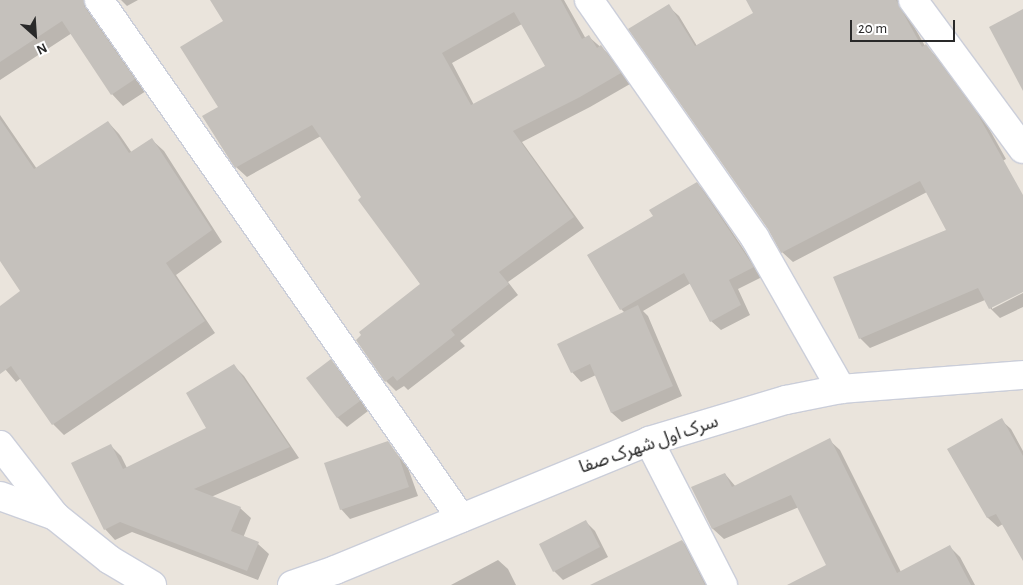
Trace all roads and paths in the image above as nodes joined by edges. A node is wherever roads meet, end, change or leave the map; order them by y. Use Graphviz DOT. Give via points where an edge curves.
graph roads {
  1 [pos="100,0"];
  2 [pos="588,0"];
  3 [pos="913,0"];
  4 [pos="1023,148"];
  5 [pos="1023,375"];
  6 [pos="841,389"];
  7 [pos="649,441"];
  8 [pos="0,445"];
  9 [pos="0,496"];
  10 [pos="55,516"];
  11 [pos="461,518"];
  12 [pos="152,585"];
  13 [pos="292,585"];
  14 [pos="723,585"];
  1 -- 11 [label="street"];
  2 -- 6 [label="street" via="755,238"];
  3 -- 4 [label="street"];
  5 -- 6 [label="street, سرک اول شهرک صفا"];
  6 -- 7 [label="street, سرک اول شهرک صفا" via="786,400"];
  7 -- 11 [label="street, سرک اول شهرک صفا"];
  7 -- 14 [label="street"];
  8 -- 10 [label="street"];
  9 -- 10 [label="street"];
  10 -- 12 [label="street" via="110,560"];
  11 -- 13 [label="street, سرک اول شهرک صفا"];
}
